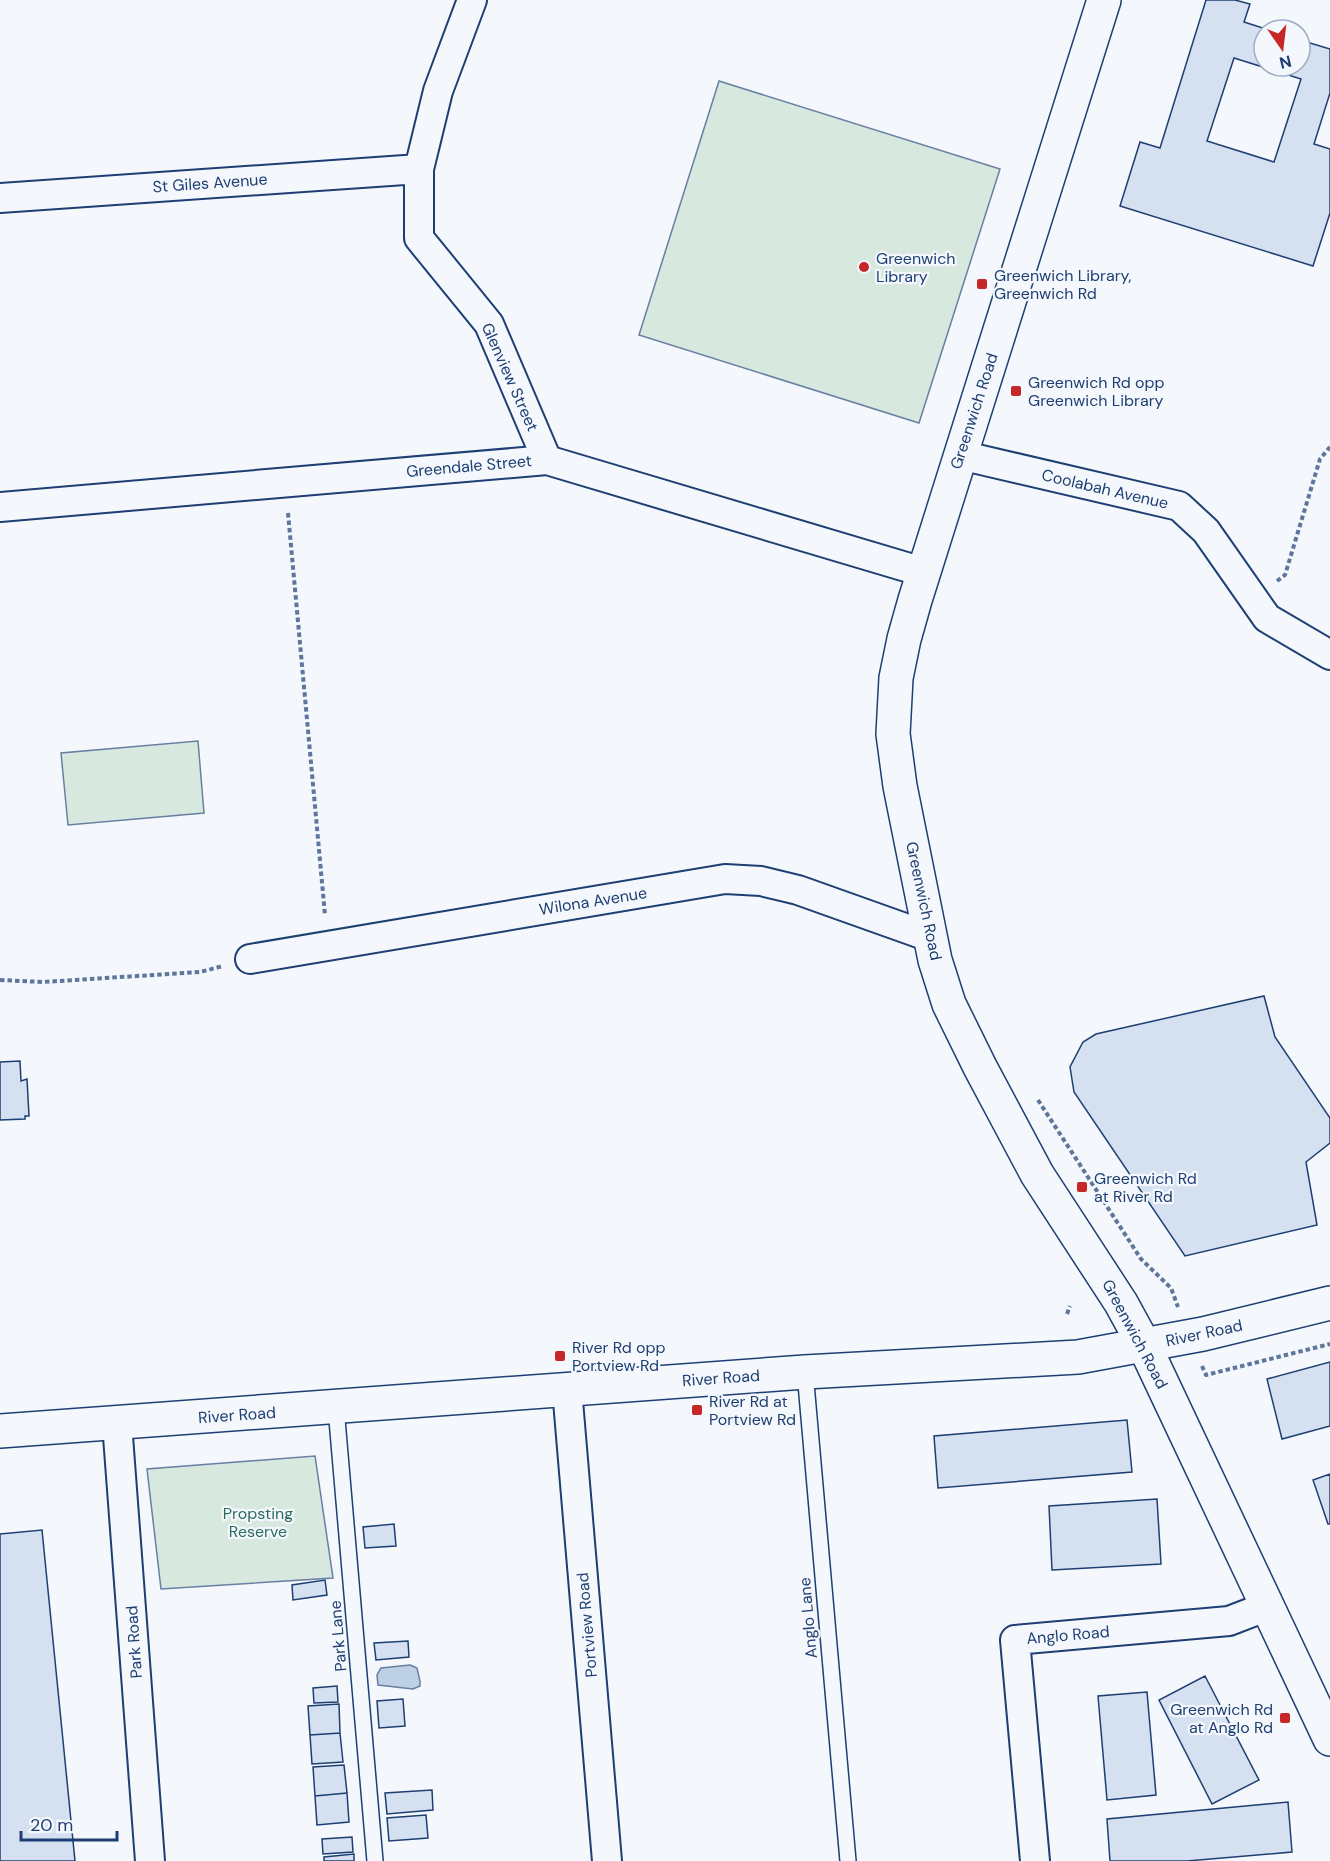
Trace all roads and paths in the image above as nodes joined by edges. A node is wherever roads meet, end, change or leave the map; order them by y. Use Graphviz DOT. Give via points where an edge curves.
graph roads {
  1 [pos="472,0"];
  2 [pos="1104,0"];
  3 [pos="419,168"];
  4 [pos="0,198"];
  5 [pos="1330,447"];
  6 [pos="960,455"];
  7 [pos="547,460"];
  8 [pos="285,483"];
  9 [pos="0,507"];
  10 [pos="923,572"];
  11 [pos="1285,575"];
  12 [pos="1330,656"];
  13 [pos="930,938"];
  14 [pos="327,945"];
  15 [pos="250,959"];
  16 [pos="0,980"];
  17 [pos="1035,1096"];
  18 [pos="1330,1303"];
  19 [pos="1070,1306"];
  20 [pos="1067,1314"];
  21 [pos="1188,1337"];
  22 [pos="1330,1344"];
  23 [pos="1144,1346"];
  24 [pos="805,1372"];
  25 [pos="567,1389"];
  26 [pos="336,1408"];
  27 [pos="117,1423"];
  28 [pos="0,1431"];
  29 [pos="1268,1606"];
  30 [pos="1330,1739"];
  31 [pos="150,1861"];
  32 [pos="375,1861"];
  33 [pos="607,1861"];
  34 [pos="848,1861"];
  35 [pos="1035,1861"];
  1 -- 3 [label="street, Glenview Street" via="438,91"];
  2 -- 6 [label="main road, Greenwich Road"];
  3 -- 4 [label="street, St Giles Avenue"];
  3 -- 7 [label="street, Glenview Street" via="419,238 489,324"];
  5 -- 11 [label="path" via="1320,459"];
  6 -- 10 [label="main road, Greenwich Road"];
  6 -- 12 [label="street, Coolabah Avenue" via="1179,506 1206,531 1267,618"];
  7 -- 8 [label="street, Greendale Street"];
  7 -- 10 [label="street, Greendale Street"];
  8 -- 9 [label="street, Greendale Street"];
  8 -- 14 [label="path"];
  10 -- 13 [label="main road, Greenwich Road" via="896,678 893,734"];
  13 -- 14 [label="street, Wilona Avenue" via="798,890 761,881 725,879"];
  13 -- 23 [label="main road, Greenwich Road" via="949,1004 985,1077 1037,1174 1121,1303"];
  14 -- 15 [label="street, Wilona Avenue"];
  15 -- 16 [label="path" via="200,972 43,982"];
  17 -- 21 [label="path" via="1141,1259 1171,1288"];
  18 -- 21 [label="main road, River Road"];
  19 -- 20 [label="path"];
  21 -- 22 [label="path" via="1206,1375"];
  21 -- 23 [label="main road, River Road"];
  23 -- 24 [label="main road, River Road" via="1078,1358"];
  23 -- 29 [label="main road, Greenwich Road"];
  24 -- 25 [label="main road, River Road"];
  24 -- 34 [label="lane, Anglo Lane"];
  25 -- 26 [label="main road, River Road"];
  25 -- 33 [label="street, Portview Road"];
  26 -- 27 [label="main road, River Road"];
  26 -- 32 [label="lane, Park Lane"];
  27 -- 28 [label="main road, River Road"];
  27 -- 31 [label="street, Park Road"];
  29 -- 30 [label="main road, Greenwich Road"];
  29 -- 35 [label="street, Anglo Road" via="1229,1621 1015,1640"];
}
